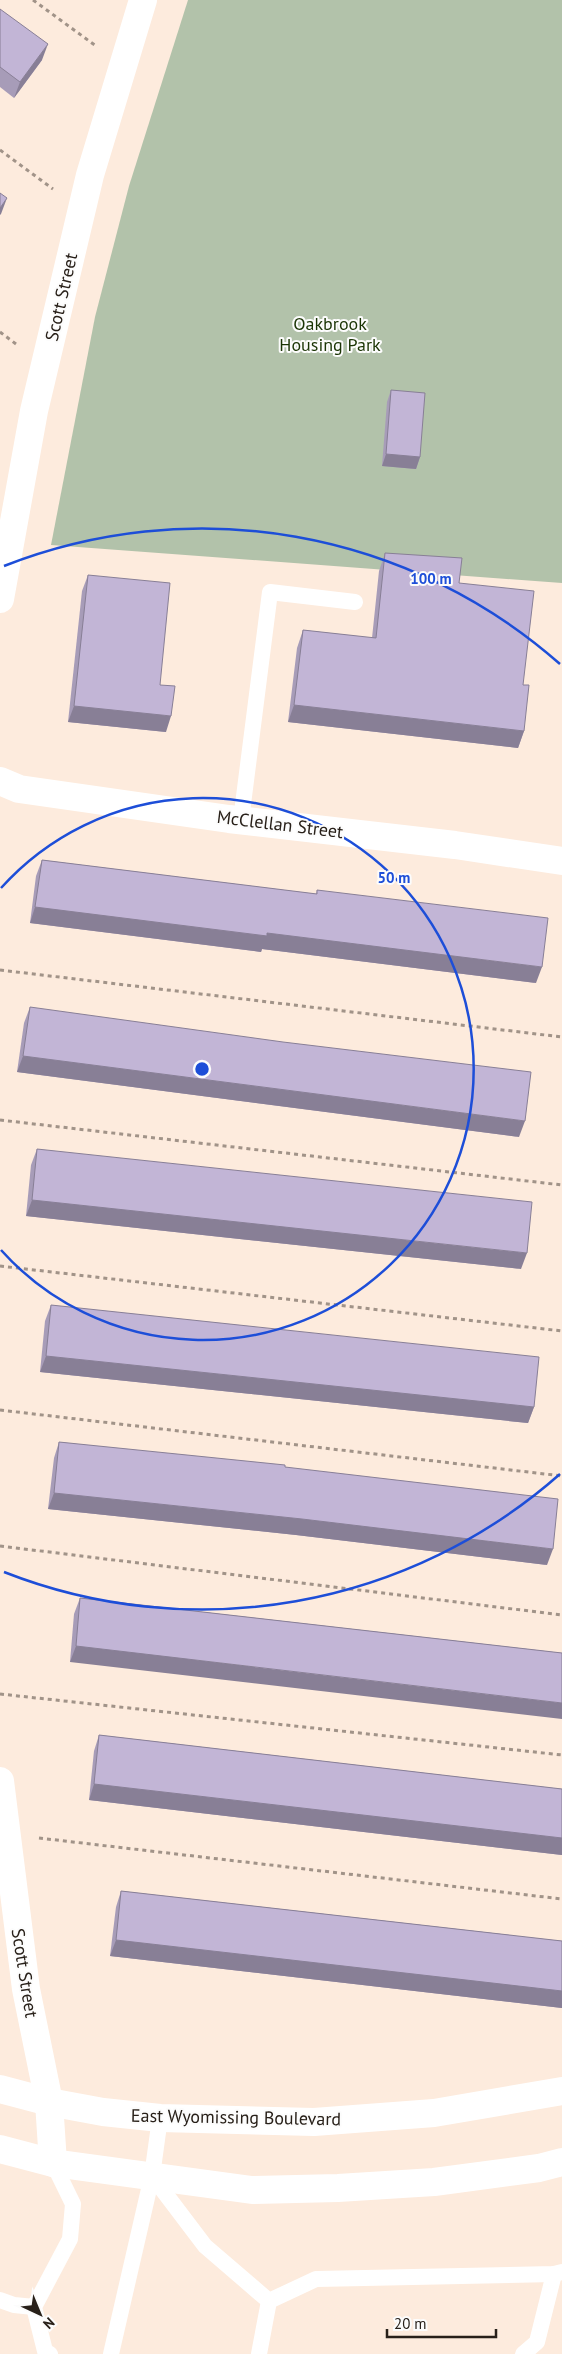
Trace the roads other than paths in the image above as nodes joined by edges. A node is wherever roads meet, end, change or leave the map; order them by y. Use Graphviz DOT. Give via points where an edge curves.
graph roads {
  1 [pos="143,0"];
  2 [pos="0,599"];
  3 [pos="355,602"];
  4 [pos="0,781"];
  5 [pos="241,820"];
  6 [pos="562,861"];
  7 [pos="0,1781"];
  8 [pos="0,2089"];
  9 [pos="562,2091"];
  10 [pos="49,2102"];
  11 [pos="160,2118"];
  12 [pos="0,2149"];
  13 [pos="562,2162"];
  14 [pos="53,2163"];
  15 [pos="152,2176"];
  16 [pos="558,2273"];
  17 [pos="270,2301"];
  18 [pos="7,2303"];
  19 [pos="34,2307"];
  20 [pos="45,2353"];
  21 [pos="111,2354"];
  22 [pos="259,2354"];
  23 [pos="523,2354"];
  1 -- 2 [label="street, Scott Street" via="82,209 34,411"];
  3 -- 5 [label="lane" via="270,592"];
  4 -- 5 [label="street, McClellan Street" via="19,789"];
  5 -- 6 [label="street, McClellan Street"];
  7 -- 10 [label="street, Scott Street" via="26,1990"];
  8 -- 10 [label="street, East Wyomissing Boulevard"];
  9 -- 11 [label="street, East Wyomissing Boulevard" via="434,2113 323,2122"];
  10 -- 11 [label="street, East Wyomissing Boulevard"];
  10 -- 14 [label="street, Scott Street"];
  11 -- 15 [label="lane"];
  12 -- 14 [label="street"];
  13 -- 15 [label="street" via="434,2182 338,2188 252,2190"];
  14 -- 15 [label="street"];
  14 -- 19 [label="lane" via="73,2204 70,2239"];
  15 -- 17 [label="lane" via="205,2246"];
  15 -- 21 [label="lane"];
  16 -- 17 [label="lane" via="316,2279"];
  16 -- 23 [label="lane" via="537,2342"];
  17 -- 22 [label="lane"];
  18 -- 19 [label="lane"];
  19 -- 20 [label="lane"];
}
